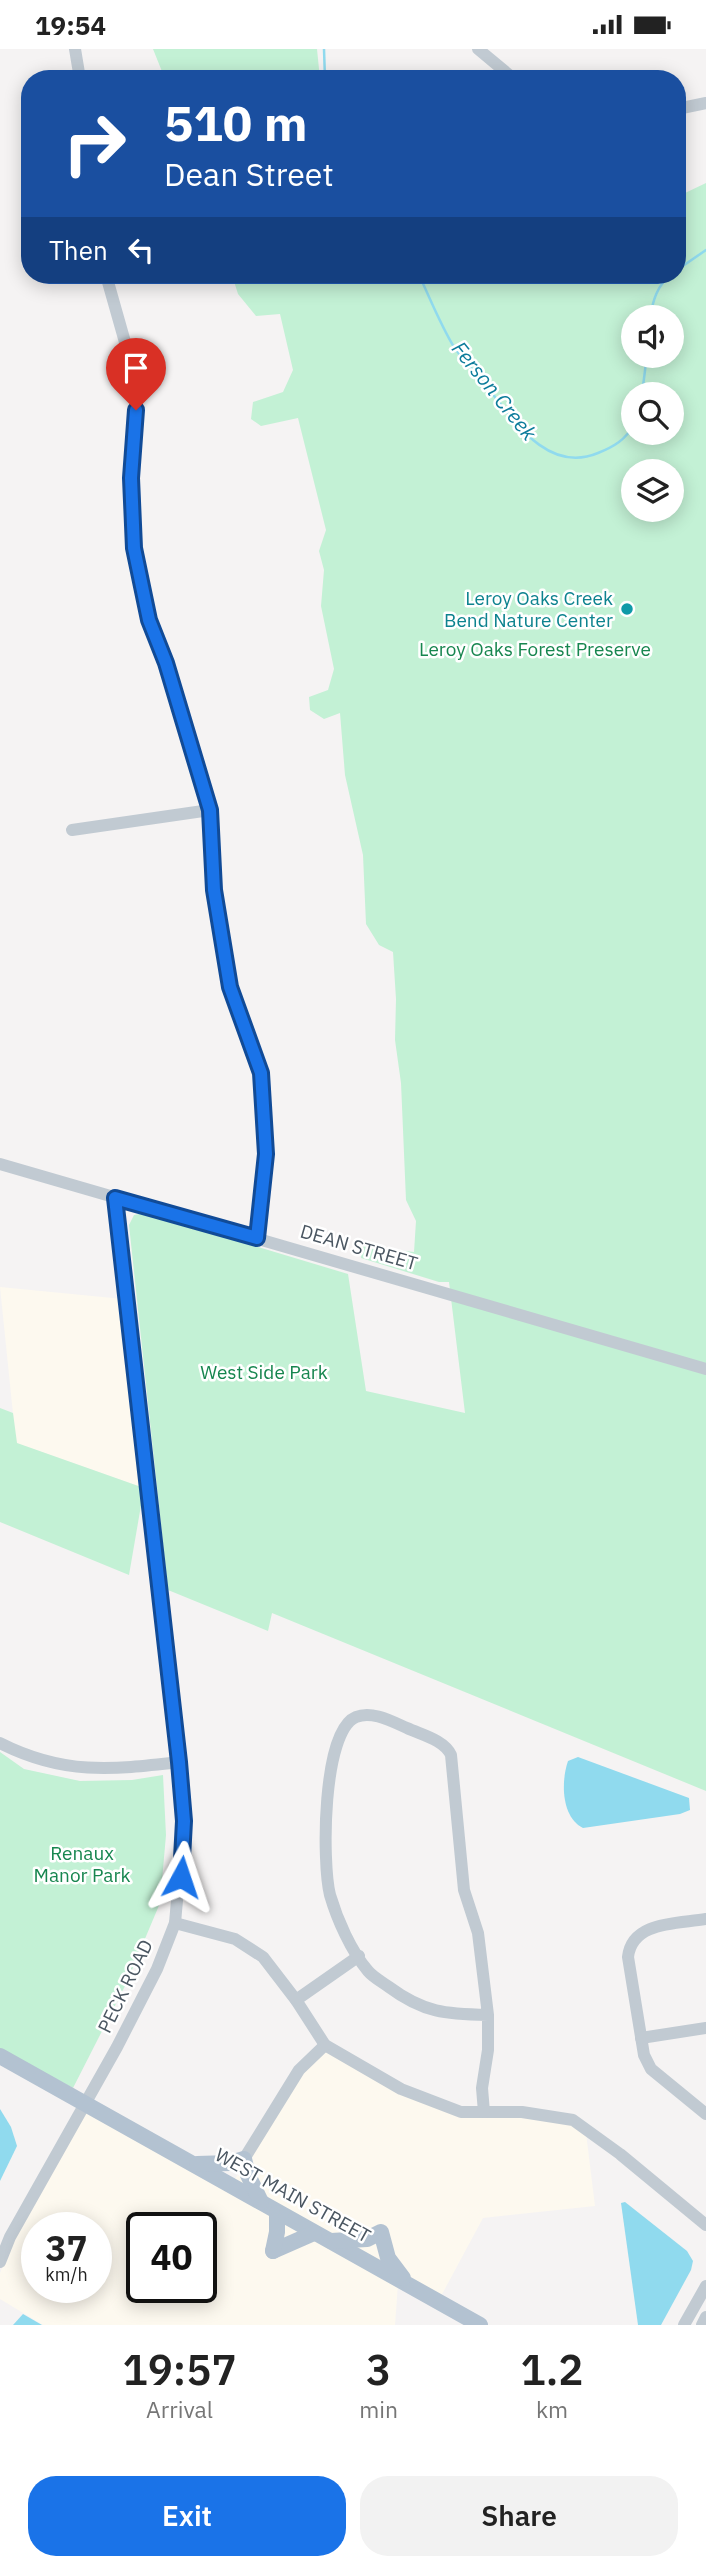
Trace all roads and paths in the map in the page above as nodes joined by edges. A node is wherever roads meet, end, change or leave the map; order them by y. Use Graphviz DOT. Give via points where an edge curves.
graph roads {
  1 [pos="75,49"];
  2 [pos="478,49"];
  3 [pos="78,70"];
  4 [pos="503,70"];
  5 [pos="706,103"];
  6 [pos="686,107"];
  7 [pos="109,284"];
  8 [pos="210,810"];
  9 [pos="72,830"];
  10 [pos="0,1164"];
  11 [pos="115,1198"];
  12 [pos="257,1238"];
  13 [pos="706,1369"];
  14 [pos="0,1744"];
  15 [pos="179,1762"];
  16 [pos="706,1919"];
  17 [pos="176,1923"];
  18 [pos="359,1956"];
  19 [pos="296,2000"];
  20 [pos="488,2015"];
  21 [pos="706,2028"];
  22 [pos="641,2038"];
  23 [pos="325,2045"];
  24 [pos="0,2056"];
  25 [pos="84,2103"];
  26 [pos="484,2112"];
  27 [pos="706,2114"];
  28 [pos="244,2159"];
  29 [pos="195,2164"];
  30 [pos="261,2202"];
  31 [pos="277,2213"];
  32 [pos="706,2225"];
  33 [pos="321,2237"];
  34 [pos="0,2262"];
  35 [pos="404,2280"];
  36 [pos="706,2286"];
  37 [pos="706,2317"];
  38 [pos="481,2325"];
  39 [pos="684,2325"];
  40 [pos="702,2325"];
  1 -- 3 [label="street"];
  2 -- 4 [label="street"];
  5 -- 6 [label="street"];
  7 -- 8 [label="street" via="138,387 131,478 134,548 149,620"];
  8 -- 9 [label="street"];
  8 -- 12 [label="street" via="214,890 230,987 261,1073 266,1154"];
  10 -- 11 [label="street, DEAN STREET"];
  11 -- 12 [label="street, DEAN STREET"];
  11 -- 15 [label="street, PECK ROAD"];
  12 -- 13 [label="street, DEAN STREET"];
  14 -- 15 [label="street" via="74,1768"];
  15 -- 17 [label="street, PECK ROAD" via="184,1821"];
  16 -- 22 [label="street" via="649,1928 633,1939 628,1957"];
  17 -- 19 [label="street" via="235,1939 263,1957"];
  17 -- 25 [label="street, PECK ROAD" via="152,1979"];
  18 -- 19 [label="street"];
  18 -- 20 [label="street" via="368,1972 409,2002 446,2014"];
  18 -- 20 [label="street" via="340,1924 330,1893 325,1803 346,1726 355,1717 370,1714 447,1747 452,1755 464,1890 478,1933"];
  19 -- 23 [label="street"];
  20 -- 26 [label="street"];
  21 -- 22 [label="street"];
  22 -- 27 [label="street" via="651,2069"];
  23 -- 26 [label="street" via="401,2089 461,2112"];
  23 -- 28 [label="street" via="299,2070"];
  24 -- 25 [label="main road, WEST MAIN STREET"];
  25 -- 29 [label="main road, WEST MAIN STREET"];
  25 -- 34 [label="street, PECK ROAD"];
  26 -- 32 [label="street" via="573,2120"];
  28 -- 29 [label="main road"];
  28 -- 30 [label="main road"];
  29 -- 30 [label="main road, WEST MAIN STREET"];
  30 -- 31 [label="main road, WEST MAIN STREET"];
  31 -- 33 [label="main road, WEST MAIN STREET"];
  31 -- 33 [label="main road" via="273,2251"];
  33 -- 35 [label="main road, WEST MAIN STREET"];
  33 -- 35 [label="main road" via="367,2239 381,2232 388,2258"];
  35 -- 38 [label="main road, WEST MAIN STREET"];
  36 -- 39 [label="street"];
  37 -- 40 [label="street"];
}
